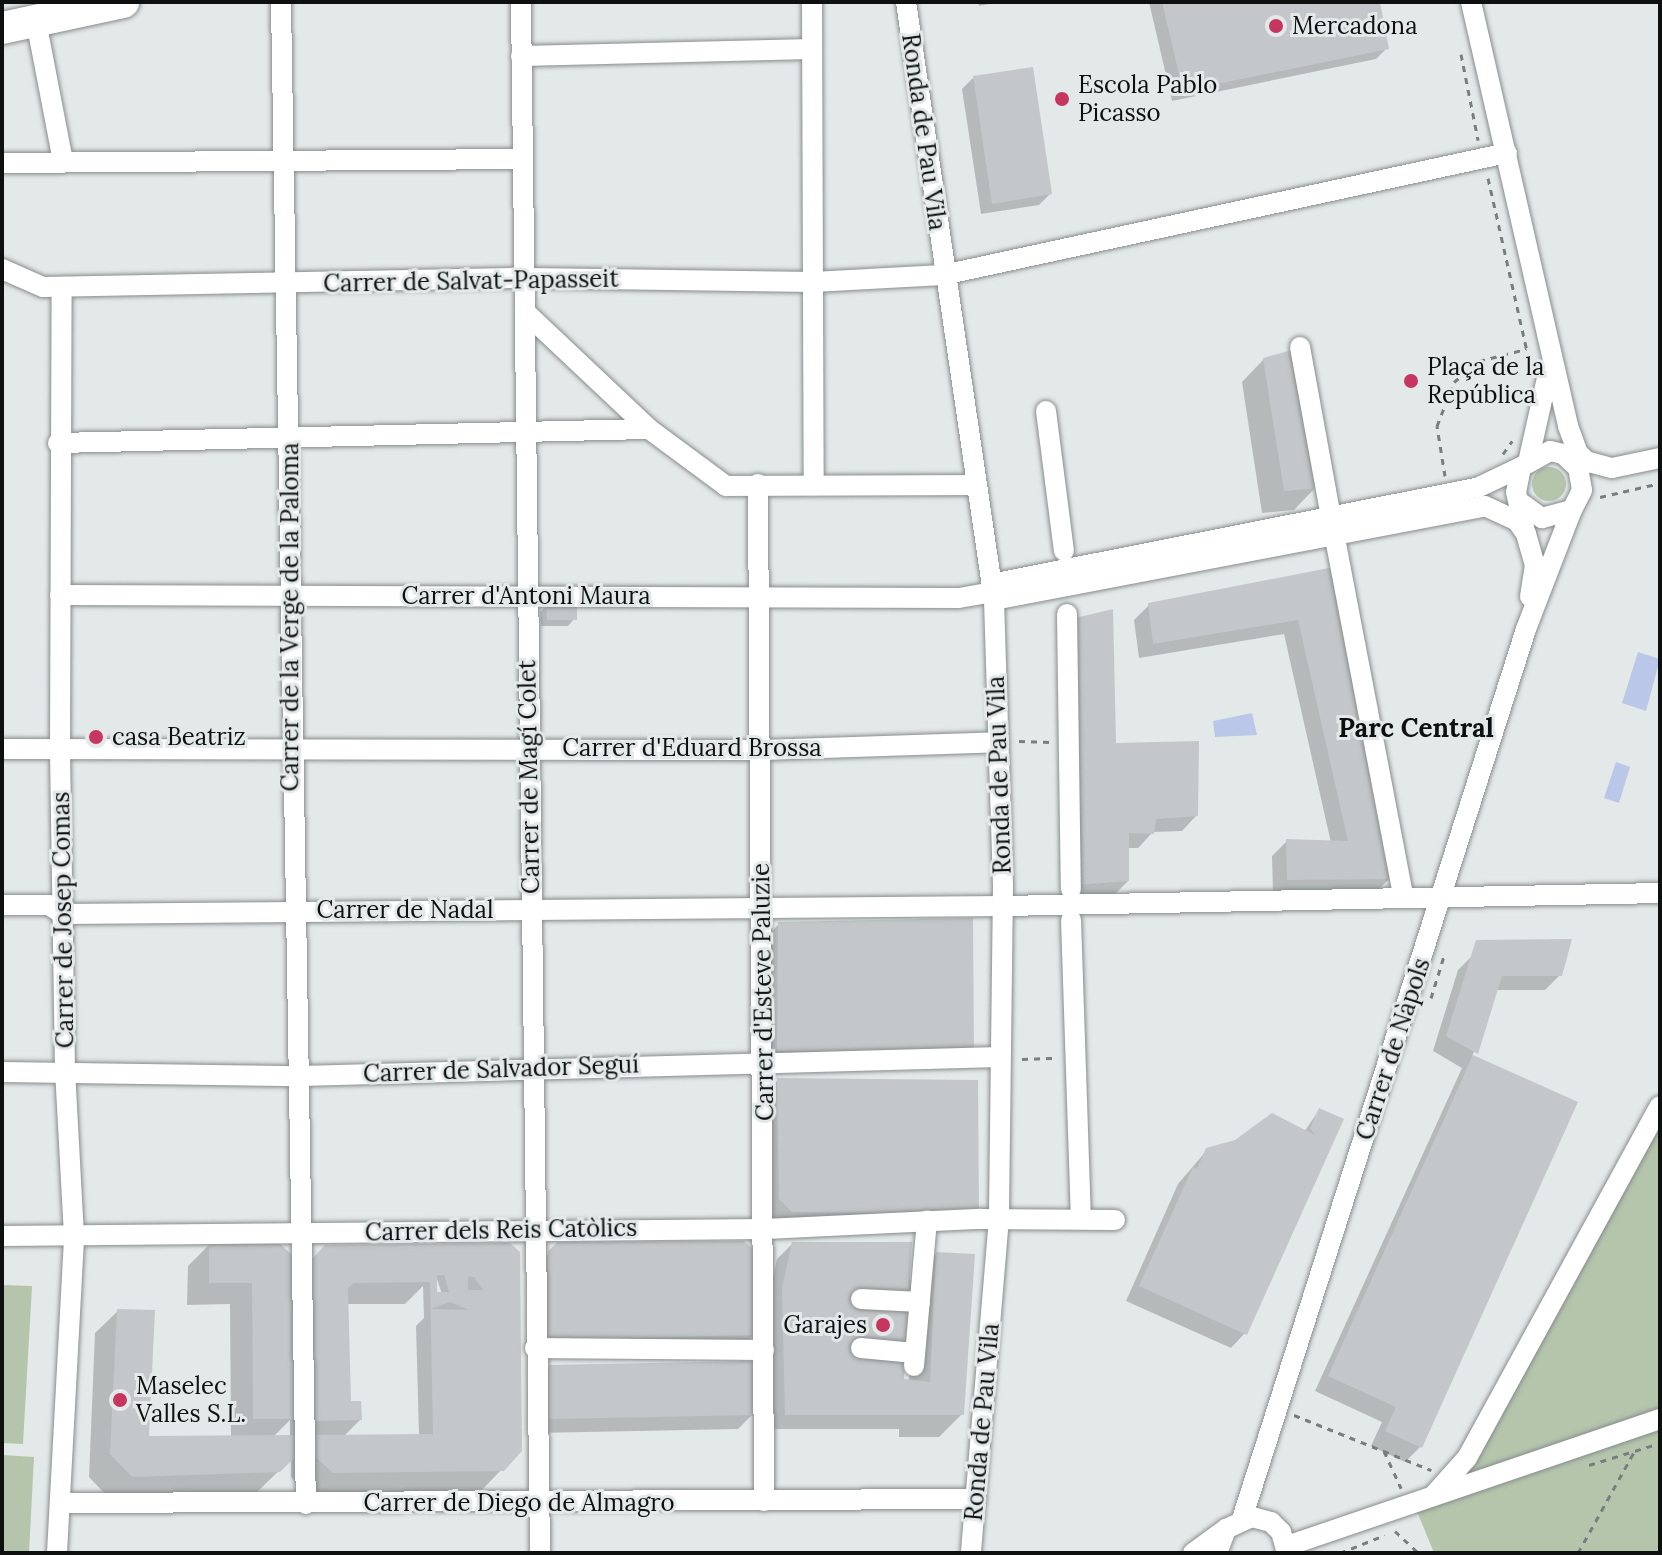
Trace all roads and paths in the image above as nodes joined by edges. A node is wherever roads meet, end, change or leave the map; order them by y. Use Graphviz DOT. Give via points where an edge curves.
graph roads {
  1 [pos="123,2"];
  2 [pos="281,2"];
  3 [pos="521,2"];
  4 [pos="812,2"];
  5 [pos="906,2"];
  6 [pos="1471,2"];
  7 [pos="36,21"];
  8 [pos="2,28"];
  9 [pos="812,49"];
  10 [pos="1461,54"];
  11 [pos="521,56"];
  12 [pos="1507,153"];
  13 [pos="523,159"];
  14 [pos="284,160"];
  15 [pos="1474,160"];
  16 [pos="63,161"];
  17 [pos="2,163"];
  18 [pos="2,269"];
  19 [pos="943,275"];
  20 [pos="528,278"];
  21 [pos="813,282"];
  22 [pos="287,284"];
  23 [pos="62,287"];
  24 [pos="525,312"];
  25 [pos="1300,347"];
  26 [pos="1527,349"];
  27 [pos="1551,349"];
  28 [pos="1532,376"];
  29 [pos="1046,411"];
  30 [pos="649,429"];
  31 [pos="1517,432"];
  32 [pos="526,434"];
  33 [pos="289,441"];
  34 [pos="58,443"];
  35 [pos="1563,454"];
  36 [pos="1660,458"];
  37 [pos="1495,460"];
  38 [pos="1525,462"];
  39 [pos="1588,463"];
  40 [pos="1457,477"];
  41 [pos="814,483"];
  42 [pos="1660,483"];
  43 [pos="758,484"];
  44 [pos="975,485"];
  45 [pos="1592,504"];
  46 [pos="1572,510"];
  47 [pos="1524,517"];
  48 [pos="1332,526"];
  49 [pos="1064,551"];
  50 [pos="992,592"];
  51 [pos="290,594"];
  52 [pos="60,595"];
  53 [pos="758,596"];
  54 [pos="528,597"];
  55 [pos="1067,614"];
  56 [pos="1526,629"];
  57 [pos="1006,742"];
  58 [pos="1069,742"];
  59 [pos="527,748"];
  60 [pos="2,749"];
  61 [pos="291,749"];
  62 [pos="60,750"];
  63 [pos="762,750"];
  64 [pos="1071,889"];
  65 [pos="1660,893"];
  66 [pos="1403,896"];
  67 [pos="1442,897"];
  68 [pos="2,905"];
  69 [pos="761,906"];
  70 [pos="1003,906"];
  71 [pos="530,909"];
  72 [pos="294,911"];
  73 [pos="63,914"];
  74 [pos="1071,920"];
  75 [pos="1447,947"];
  76 [pos="1431,998"];
  77 [pos="1009,1058"];
  78 [pos="1076,1059"];
  79 [pos="765,1065"];
  80 [pos="531,1066"];
  81 [pos="65,1071"];
  82 [pos="2,1072"];
  83 [pos="301,1076"];
  84 [pos="1660,1106"];
  85 [pos="999,1218"];
  86 [pos="1081,1219"];
  87 [pos="1115,1220"];
  88 [pos="927,1221"];
  89 [pos="532,1228"];
  90 [pos="765,1229"];
  91 [pos="302,1233"];
  92 [pos="2,1236"];
  93 [pos="74,1236"];
  94 [pos="861,1299"];
  95 [pos="920,1302"];
  96 [pos="535,1348"];
  97 [pos="861,1348"];
  98 [pos="764,1350"];
  99 [pos="1294,1415"];
  100 [pos="1660,1419"];
  101 [pos="1384,1451"];
  102 [pos="1634,1452"];
  103 [pos="1258,1469"];
  104 [pos="1431,1470"];
  105 [pos="1403,1493"];
  106 [pos="1433,1496"];
  107 [pos="976,1499"];
  108 [pos="764,1501"];
  109 [pos="61,1503"];
  110 [pos="306,1504"];
  111 [pos="539,1505"];
  112 [pos="1271,1522"];
  113 [pos="1234,1524"];
  114 [pos="1395,1531"];
  115 [pos="1287,1550"];
  116 [pos="57,1553"];
  117 [pos="540,1553"];
  118 [pos="971,1553"];
  119 [pos="1193,1553"];
  120 [pos="1217,1553"];
  121 [pos="1419,1553"];
  122 [pos="1578,1553"];
  1 -- 7 [label="main road"];
  2 -- 14 [label="street, Carrer de la Verge de la Paloma"];
  3 -- 11 [label="street, Carrer de Magí Colet"];
  4 -- 9 [label="street"];
  5 -- 19 [label="street, Ronda de Pau Vila"];
  6 -- 12 [label="street"];
  7 -- 8 [label="main road"];
  7 -- 16 [label="street"];
  9 -- 11 [label="street"];
  9 -- 21 [label="street"];
  10 -- 15 [label="path" via="1480,138 1472,151"];
  11 -- 13 [label="street, Carrer de Magí Colet"];
  12 -- 15 [label="street, Carrer de Salvat-Papasseit"];
  12 -- 27 [label="street"];
  13 -- 14 [label="street"];
  13 -- 20 [label="street, Carrer de Magí Colet"];
  14 -- 16 [label="street"];
  14 -- 22 [label="street, Carrer de la Verge de la Paloma"];
  15 -- 19 [label="street, Carrer de Salvat-Papasseit"];
  15 -- 26 [label="path" via="1476,173 1488,178"];
  16 -- 17 [label="street"];
  18 -- 23 [label="street, Carrer de Salvat-Papasseit" via="43,287"];
  19 -- 21 [label="street, Carrer de Salvat-Papasseit"];
  19 -- 44 [label="street, Ronda de Pau Vila"];
  20 -- 21 [label="street, Carrer de Salvat-Papasseit"];
  20 -- 22 [label="street, Carrer de Salvat-Papasseit"];
  20 -- 24 [label="street, Carrer de Magí Colet"];
  21 -- 41 [label="street"];
  22 -- 23 [label="street, Carrer de Salvat-Papasseit"];
  22 -- 33 [label="street, Carrer de la Verge de la Paloma"];
  23 -- 34 [label="street, Carrer de Josep Comas"];
  24 -- 30 [label="street"];
  24 -- 32 [label="street, Carrer de Magí Colet"];
  25 -- 48 [label="street"];
  26 -- 28 [label="path"];
  26 -- 40 [label="path" via="1479,361 1446,396 1438,438 1446,480"];
  27 -- 38 [label="street" via="1548,384"];
  27 -- 39 [label="street" via="1573,444"];
  29 -- 49 [label="street"];
  30 -- 32 [label="street"];
  30 -- 43 [label="street" via="716,482"];
  31 -- 37 [label="path"];
  32 -- 33 [label="street"];
  32 -- 54 [label="street, Carrer de Magí Colet"];
  33 -- 34 [label="street"];
  33 -- 51 [label="street, Carrer de la Verge de la Paloma"];
  34 -- 52 [label="street, Carrer de Josep Comas"];
  35 -- 38 [label="street" via="1550,451"];
  35 -- 39 [label="street"];
  35 -- 46 [label="street" via="1582,479"];
  36 -- 39 [label="street" via="1612,468"];
  38 -- 47 [label="street" via="1516,477"];
  38 -- 48 [label="street" via="1477,488"];
  41 -- 43 [label="street"];
  41 -- 44 [label="street"];
  42 -- 45 [label="path" via="1600,497"];
  43 -- 53 [label="street, Carrer d'Esteve Paluzie"];
  44 -- 50 [label="street, Ronda de Pau Vila"];
  46 -- 47 [label="street" via="1554,518"];
  46 -- 56 [label="street, Carrer de Nàpols"];
  47 -- 48 [label="street" via="1485,506"];
  47 -- 56 [label="street, Carrer de Nàpols" via="1535,565"];
  48 -- 50 [label="street, Carrer d'Antoni Maura"];
  48 -- 66 [label="street"];
  50 -- 53 [label="street, Carrer d'Antoni Maura" via="959,598"];
  50 -- 57 [label="street, Ronda de Pau Vila"];
  51 -- 52 [label="street, Carrer d'Antoni Maura"];
  51 -- 54 [label="street, Carrer d'Antoni Maura"];
  51 -- 61 [label="street, Carrer de la Verge de la Paloma"];
  52 -- 62 [label="street, Carrer de Josep Comas"];
  53 -- 54 [label="street, Carrer d'Antoni Maura"];
  53 -- 63 [label="street, Carrer d'Esteve Paluzie"];
  54 -- 59 [label="street, Carrer de Magí Colet"];
  55 -- 58 [label="street"];
  56 -- 67 [label="street, Carrer de Nàpols"];
  57 -- 58 [label="path"];
  57 -- 63 [label="street, Carrer d'Eduard Brossa"];
  57 -- 70 [label="street, Ronda de Pau Vila"];
  58 -- 64 [label="street"];
  59 -- 61 [label="street, Carrer d'Eduard Brossa"];
  59 -- 63 [label="street, Carrer d'Eduard Brossa"];
  59 -- 71 [label="street, Carrer de Magí Colet"];
  60 -- 62 [label="street, Carrer d'Eduard Brossa"];
  61 -- 62 [label="street, Carrer d'Eduard Brossa"];
  61 -- 72 [label="street, Carrer de la Verge de la Paloma"];
  62 -- 73 [label="street, Carrer de Josep Comas"];
  63 -- 69 [label="street, Carrer d'Esteve Paluzie"];
  65 -- 67 [label="street, Carrer de Nadal"];
  66 -- 67 [label="street, Carrer de Nadal"];
  66 -- 70 [label="street, Carrer de Nadal"];
  67 -- 103 [label="street, Carrer de Nàpols"];
  68 -- 73 [label="street, Carrer de Nadal" via="49,905"];
  69 -- 70 [label="street, Carrer de Nadal"];
  69 -- 71 [label="street, Carrer de Nadal"];
  69 -- 79 [label="street, Carrer d'Esteve Paluzie"];
  70 -- 77 [label="street, Ronda de Pau Vila"];
  71 -- 72 [label="street, Carrer de Nadal"];
  71 -- 80 [label="street, Carrer de Magí Colet"];
  72 -- 73 [label="street, Carrer de Nadal"];
  72 -- 83 [label="street, Carrer de la Verge de la Paloma"];
  73 -- 81 [label="street, Carrer de Josep Comas"];
  74 -- 78 [label="street"];
  75 -- 76 [label="path"];
  77 -- 78 [label="path"];
  77 -- 79 [label="street, Carrer de Salvador Seguí"];
  77 -- 85 [label="street, Ronda de Pau Vila"];
  78 -- 86 [label="street"];
  79 -- 80 [label="street, Carrer de Salvador Seguí"];
  79 -- 90 [label="street, Carrer d'Esteve Paluzie"];
  80 -- 83 [label="street, Carrer de Salvador Seguí"];
  80 -- 89 [label="street, Carrer de Magí Colet"];
  81 -- 82 [label="street, Carrer de Salvador Seguí"];
  81 -- 83 [label="street, Carrer de Salvador Seguí"];
  81 -- 93 [label="street, Carrer de Josep Comas"];
  83 -- 91 [label="street, Carrer de la Verge de la Paloma"];
  84 -- 106 [label="street" via="1467,1458"];
  85 -- 86 [label="street, Carrer dels Reis Catòlics"];
  85 -- 88 [label="street, Carrer dels Reis Catòlics"];
  85 -- 107 [label="street, Ronda de Pau Vila"];
  86 -- 87 [label="street, Carrer dels Reis Catòlics"];
  88 -- 90 [label="street, Carrer dels Reis Catòlics"];
  88 -- 95 [label="street"];
  89 -- 90 [label="street, Carrer dels Reis Catòlics"];
  89 -- 91 [label="street, Carrer dels Reis Catòlics"];
  89 -- 96 [label="street, Carrer de Magí Colet"];
  90 -- 98 [label="street, Carrer d'Esteve Paluzie"];
  91 -- 93 [label="street, Carrer dels Reis Catòlics"];
  91 -- 110 [label="street, Carrer de la Verge de la Paloma"];
  92 -- 93 [label="street, Carrer dels Reis Catòlics"];
  93 -- 109 [label="street, Carrer de Josep Comas"];
  94 -- 95 [label="street"];
  95 -- 97 [label="street" via="914,1359"];
  96 -- 98 [label="street"];
  96 -- 111 [label="street, Carrer de Magí Colet"];
  98 -- 108 [label="street, Carrer d'Esteve Paluzie"];
  99 -- 101 [label="path"];
  100 -- 106 [label="street"];
  101 -- 104 [label="path"];
  101 -- 105 [label="path"];
  102 -- 122 [label="path"];
  103 -- 112 [label="street"];
  103 -- 113 [label="street, Carrer de Nàpols"];
  106 -- 115 [label="street"];
  107 -- 108 [label="street, Carrer de Diego de Almagro"];
  107 -- 118 [label="street, Ronda de Pau Vila"];
  108 -- 111 [label="street, Carrer de Diego de Almagro"];
  109 -- 110 [label="street, Carrer de Diego de Almagro"];
  109 -- 116 [label="street, Carrer de Josep Comas"];
  110 -- 111 [label="street, Carrer de Diego de Almagro"];
  111 -- 117 [label="street, Carrer de Magí Colet"];
  112 -- 113 [label="street"];
  112 -- 115 [label="street"];
  113 -- 119 [label="street"];
  113 -- 120 [label="street, Carrer de Nàpols"];
  114 -- 121 [label="path"];
}
